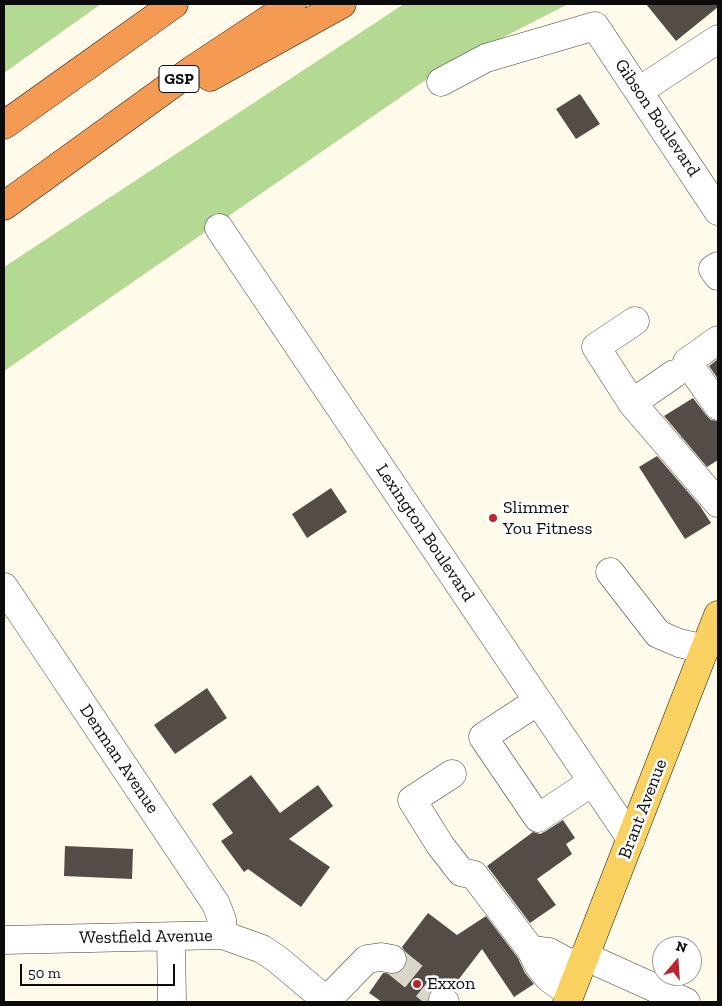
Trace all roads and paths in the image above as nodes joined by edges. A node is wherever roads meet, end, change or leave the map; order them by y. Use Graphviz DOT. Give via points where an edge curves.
graph roads {
  1 [pos="162,4"];
  2 [pos="174,4"];
  3 [pos="292,4"];
  4 [pos="342,4"];
  5 [pos="718,39"];
  6 [pos="441,82"];
  7 [pos="638,91"];
  8 [pos="12,119"];
  9 [pos="68,158"];
  10 [pos="4,206"];
  11 [pos="718,210"];
  12 [pos="218,228"];
  13 [pos="635,321"];
  14 [pos="718,340"];
  15 [pos="680,368"];
  16 [pos="632,403"];
  17 [pos="718,406"];
  18 [pos="718,503"];
  19 [pos="610,572"];
  20 [pos="4,587"];
  21 [pos="718,615"];
  22 [pos="705,649"];
  23 [pos="538,701"];
  24 [pos="452,774"];
  25 [pos="592,782"];
  26 [pos="631,839"];
  27 [pos="223,935"];
  28 [pos="171,936"];
  29 [pos="4,940"];
  30 [pos="392,960"];
  31 [pos="575,980"];
  32 [pos="172,1002"];
  33 [pos="327,1002"];
  34 [pos="686,1002"];
  1 -- 8 [label="highway"];
  2 -- 8 [label="highway"];
  3 -- 9 [label="highway, GSP"];
  4 -- 9 [label="highway"];
  5 -- 7 [label="street"];
  6 -- 7 [label="street, Gibson Boulevard" via="486,58 595,26"];
  7 -- 11 [label="street, Gibson Boulevard"];
  9 -- 10 [label="highway, GSP"];
  12 -- 23 [label="street, Lexington Boulevard"];
  13 -- 16 [label="street" via="596,347"];
  14 -- 15 [label="street"];
  15 -- 16 [label="street"];
  15 -- 17 [label="street"];
  16 -- 18 [label="street"];
  19 -- 22 [label="street" via="658,634"];
  20 -- 27 [label="street, Denman Avenue" via="216,904"];
  21 -- 22 [label="main road, Brant Avenue"];
  22 -- 26 [label="main road, Brant Avenue"];
  23 -- 25 [label="street, Lexington Boulevard"];
  23 -- 25 [label="street" via="483,737 538,818"];
  24 -- 31 [label="street" via="412,800 440,845 461,872 474,875 549,978"];
  25 -- 26 [label="street, Lexington Boulevard"];
  26 -- 31 [label="main road, Brant Avenue"];
  27 -- 28 [label="street, Westfield Avenue"];
  27 -- 33 [label="street, Westfield Avenue" via="262,949"];
  28 -- 29 [label="street, Westfield Avenue"];
  28 -- 32 [label="street"];
  30 -- 33 [label="street" via="367,958"];
  31 -- 34 [label="street"];
}
